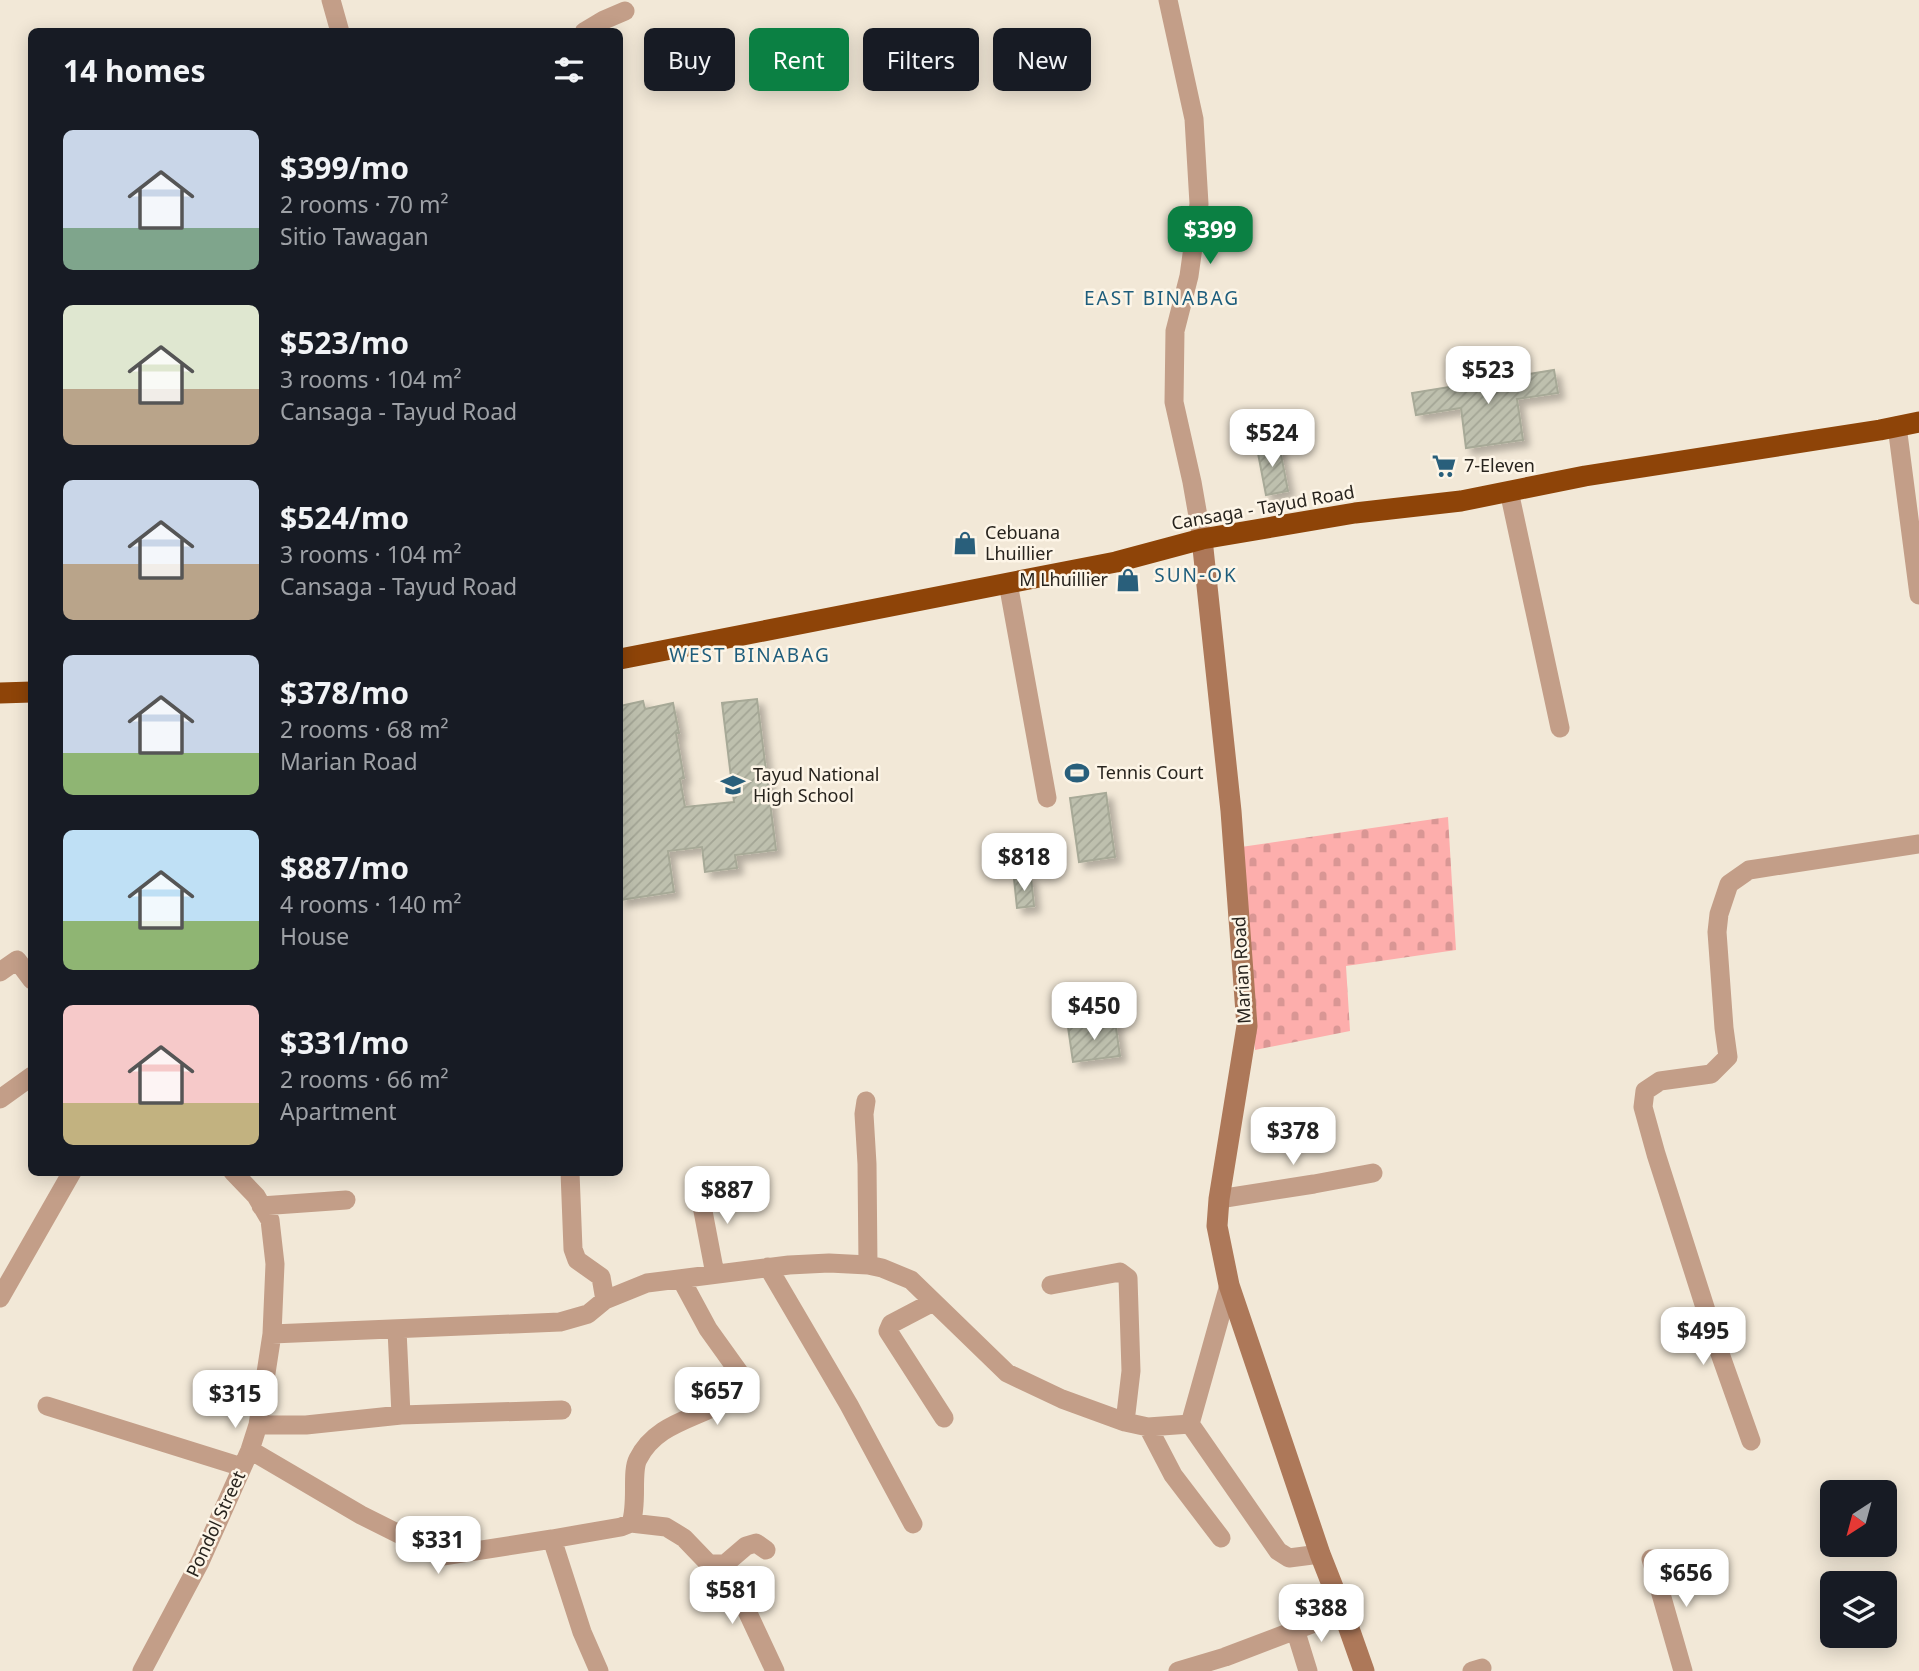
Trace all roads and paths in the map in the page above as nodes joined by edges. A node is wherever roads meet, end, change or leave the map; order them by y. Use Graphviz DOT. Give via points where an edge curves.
graph roads {
  1 [pos="331,0"];
  2 [pos="1168,0"];
  3 [pos="625,11"];
  4 [pos="339,28"];
  5 [pos="591,28"];
  6 [pos="1919,422"];
  7 [pos="1897,426"];
  8 [pos="1509,491"];
  9 [pos="1202,539"];
  10 [pos="1008,583"];
  11 [pos="1919,595"];
  12 [pos="623,658"];
  13 [pos="28,692"];
  14 [pos="0,693"];
  15 [pos="1560,728"];
  16 [pos="1046,798"];
  17 [pos="1919,844"];
  18 [pos="0,972"];
  19 [pos="28,975"];
  20 [pos="28,1079"];
  21 [pos="0,1099"];
  22 [pos="866,1101"];
  23 [pos="1373,1173"];
  24 [pos="70,1176"];
  25 [pos="237,1176"];
  26 [pos="570,1176"];
  27 [pos="698,1185"];
  28 [pos="1219,1199"];
  29 [pos="346,1200"];
  30 [pos="261,1206"];
  31 [pos="868,1265"];
  32 [pos="768,1267"];
  33 [pos="715,1274"];
  34 [pos="681,1279"];
  35 [pos="1051,1285"];
  36 [pos="1229,1285"];
  37 [pos="0,1298"];
  38 [pos="605,1300"];
  39 [pos="933,1302"];
  40 [pos="397,1330"];
  41 [pos="272,1334"];
  42 [pos="47,1406"];
  43 [pos="562,1410"];
  44 [pos="401,1415"];
  45 [pos="944,1418"];
  46 [pos="1125,1422"];
  47 [pos="1190,1424"];
  48 [pos="258,1425"];
  49 [pos="1148,1427"];
  50 [pos="1751,1441"];
  51 [pos="246,1459"];
  52 [pos="631,1523"];
  53 [pos="912,1524"];
  54 [pos="1221,1538"];
  55 [pos="552,1539"];
  56 [pos="766,1550"];
  57 [pos="1320,1554"];
  58 [pos="1651,1559"];
  59 [pos="725,1564"];
  60 [pos="1343,1612"];
  61 [pos="1294,1629"];
  62 [pos="1228,1664"];
  63 [pos="142,1671"];
  64 [pos="599,1671"];
  65 [pos="775,1671"];
  66 [pos="1178,1671"];
  67 [pos="1308,1671"];
  68 [pos="1364,1671"];
  69 [pos="1684,1671"];
  1 -- 4 [label="street"];
  2 -- 9 [label="street" via="1194,119 1199,204 1189,276 1175,331 1174,402"];
  3 -- 5 [label="street"];
  6 -- 7 [label="highway, Cansaga - Tayud Road"];
  7 -- 8 [label="highway, Cansaga - Tayud Road"];
  7 -- 11 [label="street"];
  8 -- 9 [label="highway, Cansaga - Tayud Road"];
  8 -- 15 [label="street"];
  9 -- 10 [label="highway, Cansaga - Tayud Road"];
  9 -- 28 [label="street, Marian Road" via="1231,811 1247,1026"];
  10 -- 12 [label="highway, Cansaga - Tayud Road"];
  10 -- 16 [label="street"];
  13 -- 14 [label="highway"];
  17 -- 50 [label="street" via="1749,870 1729,884 1717,932 1728,1057 1711,1074 1660,1081 1645,1091 1643,1107 1656,1154"];
  18 -- 19 [label="street" via="17,960"];
  20 -- 21 [label="street"];
  22 -- 31 [label="street"];
  23 -- 28 [label="street"];
  24 -- 37 [label="street"];
  25 -- 30 [label="street, Pondol Street"];
  26 -- 38 [label="street" via="573,1249 577,1260 601,1277"];
  27 -- 33 [label="street"];
  28 -- 36 [label="street, Marian Road" via="1217,1226"];
  29 -- 30 [label="street"];
  30 -- 41 [label="street, Pondol Street" via="270,1220 275,1264"];
  31 -- 32 [label="street"];
  31 -- 39 [label="street" via="911,1280"];
  32 -- 33 [label="street"];
  32 -- 53 [label="street"];
  33 -- 34 [label="street"];
  34 -- 38 [label="street" via="648,1283"];
  34 -- 52 [label="street" via="708,1329 746,1382 735,1394 686,1418 644,1448 636,1462"];
  35 -- 46 [label="street" via="1120,1272 1128,1278 1131,1371"];
  36 -- 47 [label="street"];
  36 -- 57 [label="street, Marian Road"];
  38 -- 40 [label="street" via="588,1314 560,1322"];
  39 -- 45 [label="street" via="891,1324 888,1331"];
  39 -- 46 [label="street" via="1007,1374"];
  40 -- 41 [label="street"];
  40 -- 44 [label="street"];
  41 -- 48 [label="street, Pondol Street"];
  42 -- 51 [label="street"];
  43 -- 44 [label="street"];
  44 -- 48 [label="street"];
  46 -- 49 [label="street"];
  47 -- 49 [label="street"];
  47 -- 57 [label="street" via="1278,1551 1289,1558"];
  48 -- 51 [label="street, Pondol Street"];
  49 -- 54 [label="street" via="1173,1475"];
  51 -- 55 [label="street" via="443,1556"];
  51 -- 63 [label="street, Pondol Street" via="200,1562"];
  52 -- 55 [label="street"];
  52 -- 59 [label="street" via="666,1527 709,1564"];
  55 -- 64 [label="street"];
  56 -- 59 [label="street" via="756,1543 746,1546"];
  57 -- 60 [label="street, Marian Road"];
  58 -- 69 [label="street"];
  59 -- 65 [label="street"];
  60 -- 61 [label="street"];
  60 -- 68 [label="street, Marian Road"];
  61 -- 62 [label="street"];
  61 -- 67 [label="street"];
  62 -- 66 [label="street"];
}
